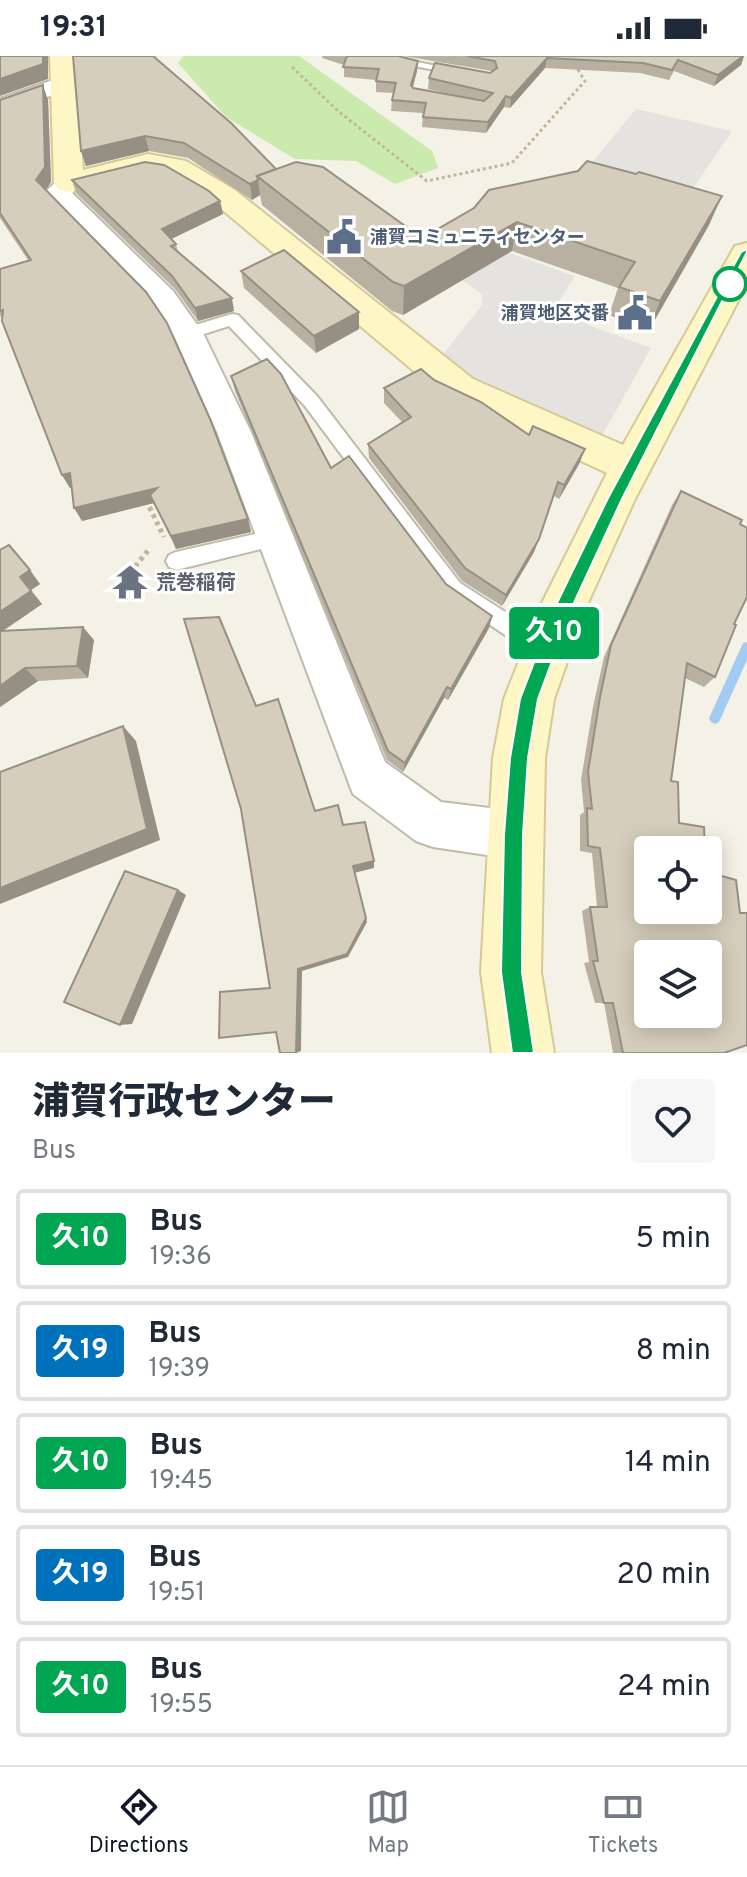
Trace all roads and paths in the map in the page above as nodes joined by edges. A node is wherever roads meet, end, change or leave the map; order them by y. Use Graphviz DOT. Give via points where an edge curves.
graph roads {
  1 [pos="363,56"];
  2 [pos="579,56"];
  3 [pos="292,67"];
  4 [pos="428,67"];
  5 [pos="64,70"];
  6 [pos="474,74"];
  7 [pos="422,80"];
  8 [pos="0,107"];
  9 [pos="69,183"];
  10 [pos="747,253"];
  11 [pos="188,333"];
  12 [pos="632,467"];
  13 [pos="144,495"];
  14 [pos="273,538"];
  15 [pos="176,561"];
  16 [pos="134,567"];
  17 [pos="148,590"];
  18 [pos="547,651"];
  19 [pos="514,835"];
  20 [pos="523,1053"];
  1 -- 4 [label="lane"];
  2 -- 3 [label="path" via="573,62 585,81 512,163 427,181"];
  4 -- 6 [label="lane"];
  4 -- 7 [label="lane"];
  5 -- 8 [label="street"];
  5 -- 9 [label="street"];
  9 -- 11 [label="street" via="57,193 163,298"];
  9 -- 12 [label="street" via="148,163 176,167 224,196 460,389"];
  10 -- 12 [label="street"];
  11 -- 14 [label="street" via="234,432"];
  11 -- 18 [label="lane" via="232,319 311,401 453,589"];
  12 -- 18 [label="street"];
  13 -- 15 [label="path"];
  14 -- 15 [label="lane"];
  14 -- 19 [label="street" via="369,778 433,824"];
  16 -- 17 [label="path" via="126,578"];
  18 -- 19 [label="street" via="529,699"];
  19 -- 20 [label="street" via="511,972"];
}
